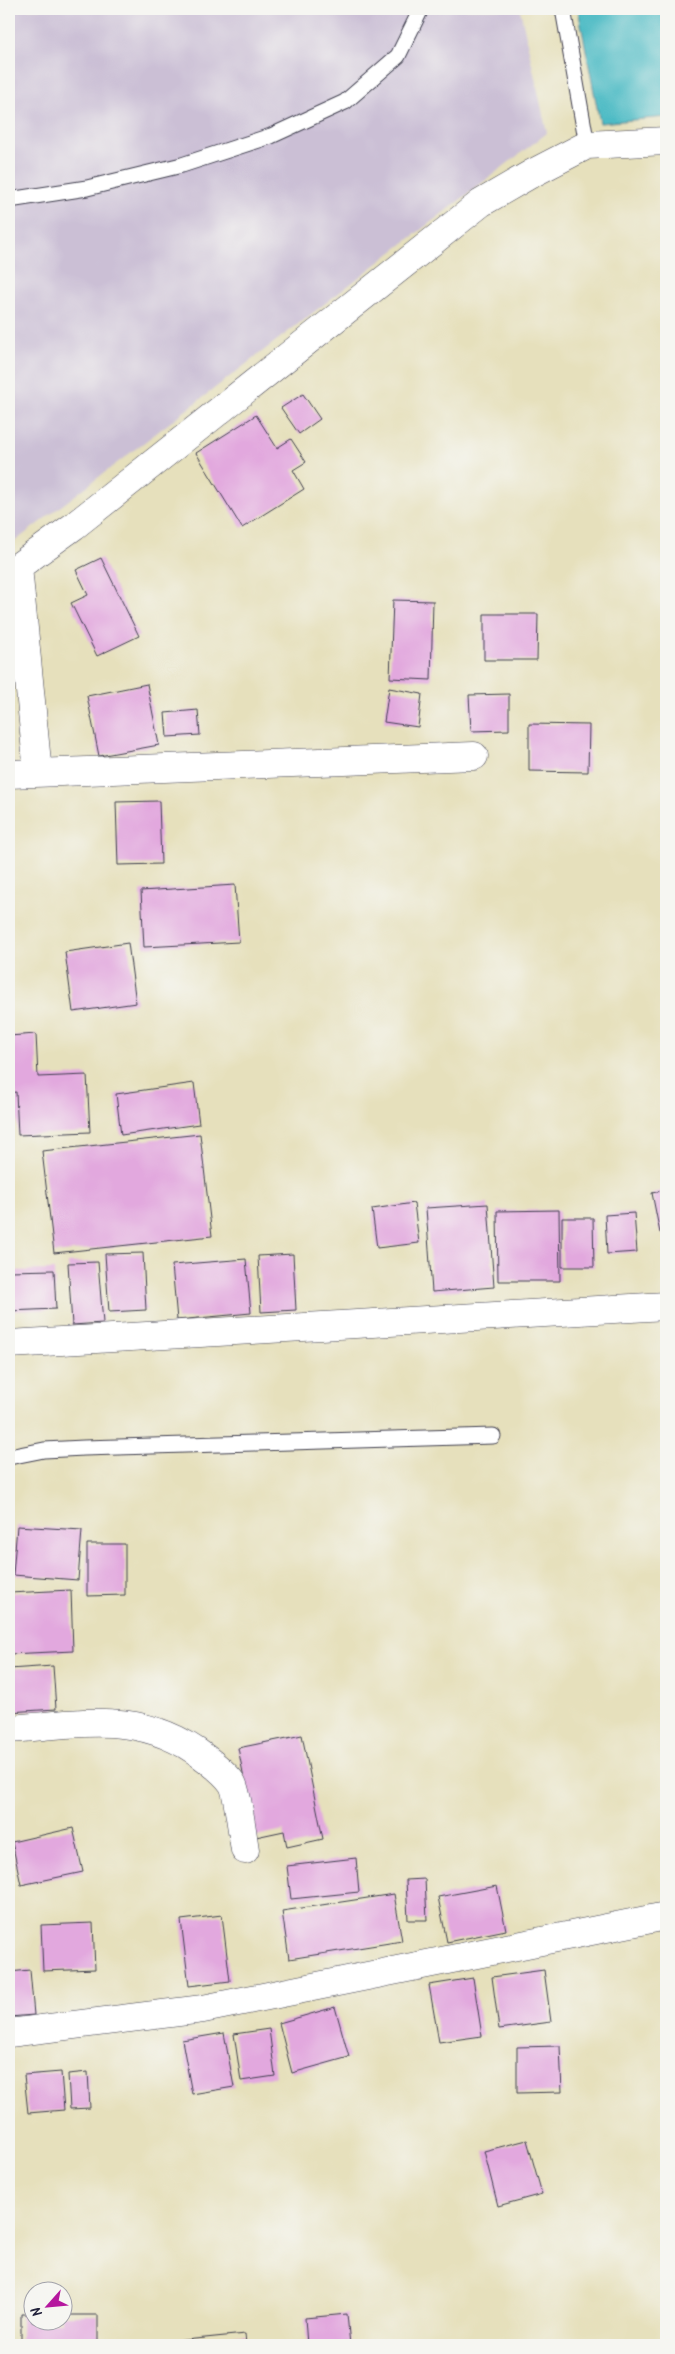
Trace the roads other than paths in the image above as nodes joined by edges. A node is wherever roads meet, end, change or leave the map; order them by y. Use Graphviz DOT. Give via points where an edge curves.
graph roads {
  1 [pos="421,9"];
  2 [pos="563,9"];
  3 [pos="666,141"];
  4 [pos="586,145"];
  5 [pos="9,200"];
  6 [pos="13,570"];
  7 [pos="474,756"];
  8 [pos="38,773"];
  9 [pos="9,774"];
  10 [pos="666,1306"];
  11 [pos="9,1344"];
  12 [pos="493,1436"];
  13 [pos="9,1457"];
  14 [pos="9,1729"];
  15 [pos="245,1850"];
  16 [pos="666,1916"];
  17 [pos="9,2033"];
  1 -- 5 [label="lane" via="398,56 344,102 271,136 182,165 87,188"];
  2 -- 4 [label="lane"];
  3 -- 4 [label="street"];
  4 -- 6 [label="street" via="474,208 74,526"];
  6 -- 8 [label="street"];
  7 -- 8 [label="street"];
  8 -- 9 [label="street"];
  10 -- 11 [label="street"];
  12 -- 13 [label="lane" via="84,1448 44,1450"];
  14 -- 15 [label="street" via="116,1722 155,1730 185,1742 232,1783"];
  16 -- 17 [label="street" via="203,2009"];
}
